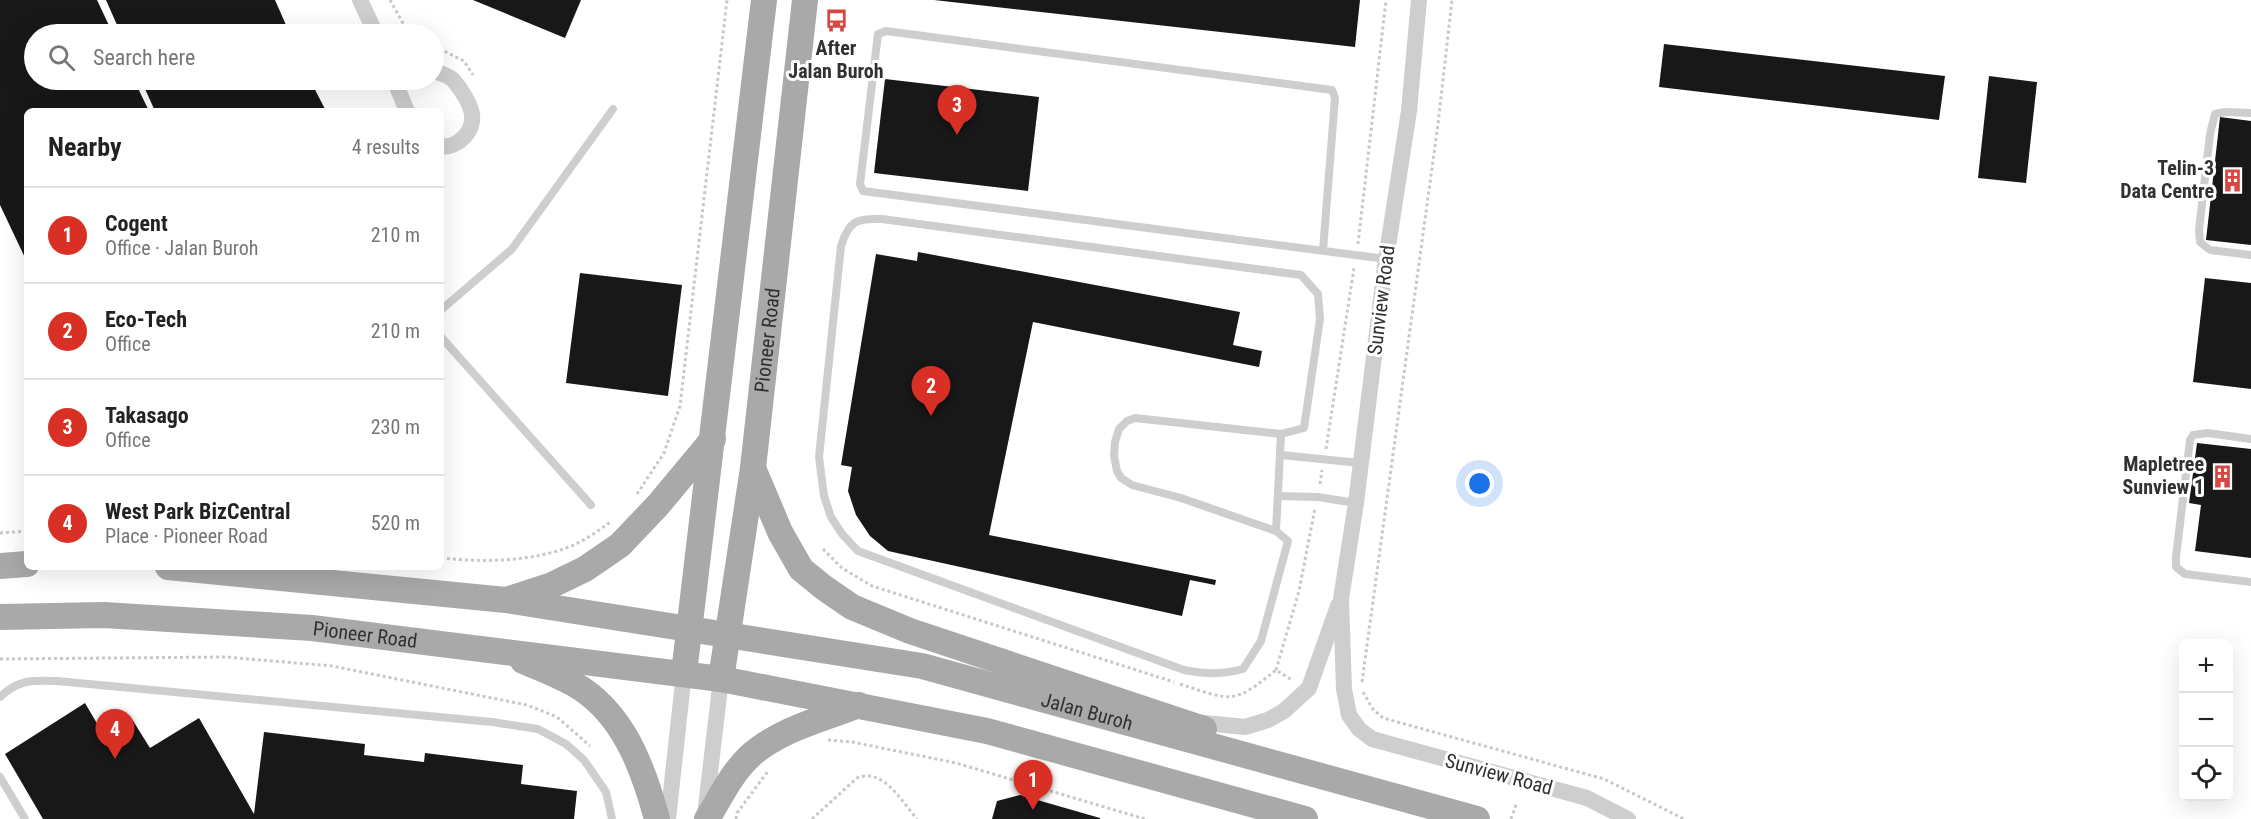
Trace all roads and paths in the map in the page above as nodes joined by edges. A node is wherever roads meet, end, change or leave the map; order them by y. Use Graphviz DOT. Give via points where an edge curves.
graph roads {
  1 [pos="360,0"];
  2 [pos="390,0"];
  3 [pos="727,0"];
  4 [pos="764,0"];
  5 [pos="805,0"];
  6 [pos="1386,0"];
  7 [pos="1419,0"];
  8 [pos="1452,0"];
  9 [pos="371,24"];
  10 [pos="403,24"];
  11 [pos="444,75"];
  12 [pos="398,90"];
  13 [pos="406,108"];
  14 [pos="613,109"];
  15 [pos="2251,113"];
  16 [pos="444,146"];
  17 [pos="1323,250"];
  18 [pos="1356,255"];
  19 [pos="2251,255"];
  20 [pos="1386,259"];
  21 [pos="444,307"];
  22 [pos="444,340"];
  23 [pos="1281,434"];
  24 [pos="713,439"];
  25 [pos="2251,439"];
  26 [pos="1281,455"];
  27 [pos="1324,459"];
  28 [pos="1360,463"];
  29 [pos="753,468"];
  30 [pos="1279,496"];
  31 [pos="1318,497"];
  32 [pos="633,500"];
  33 [pos="1356,503"];
  34 [pos="591,505"];
  35 [pos="613,520"];
  36 [pos="24,531"];
  37 [pos="1275,531"];
  38 [pos="0,533"];
  39 [pos="823,549"];
  40 [pos="444,558"];
  41 [pos="24,564"];
  42 [pos="0,566"];
  43 [pos="199,570"];
  44 [pos="2251,582"];
  45 [pos="1341,599"];
  46 [pos="506,600"];
  47 [pos="0,617"];
  48 [pos="690,630"];
  49 [pos="727,634"];
  50 [pos="503,651"];
  51 [pos="0,659"];
  52 [pos="1276,670"];
  53 [pos="684,673"];
  54 [pos="721,679"];
  55 [pos="1309,688"];
  56 [pos="0,697"];
  57 [pos="859,705"];
  58 [pos="1184,721"];
  59 [pos="584,740"];
  60 [pos="820,741"];
  61 [pos="769,769"];
  62 [pos="1315,776"];
  63 [pos="0,777"];
  64 [pos="1517,802"];
  65 [pos="25,819"];
  66 [pos="612,819"];
  67 [pos="657,819"];
  68 [pos="668,819"];
  69 [pos="706,819"];
  70 [pos="736,819"];
  71 [pos="812,819"];
  72 [pos="917,819"];
  73 [pos="1145,819"];
  74 [pos="1305,819"];
  75 [pos="1477,819"];
  76 [pos="1511,819"];
  77 [pos="1628,819"];
  78 [pos="1684,819"];
  1 -- 9 [label="street"];
  2 -- 10 [label="path"];
  3 -- 32 [label="path" via="680,406 664,453"];
  4 -- 24 [label="main road"];
  5 -- 29 [label="main road, Pioneer Road"];
  6 -- 18 [label="path"];
  7 -- 20 [label="street, Sunview Road" via="1409,111"];
  8 -- 78 [label="path" via="1362,688 1372,708 1383,718 1604,779"];
  11 -- 16 [label="street" via="453,79 472,113 472,123 463,139"];
  12 -- 13 [label="street"];
  14 -- 21 [label="lane" via="512,249"];
  15 -- 19 [label="lane" via="2215,114 2199,230 2200,242 2210,250"];
  17 -- 17 [label="lane" via="863,191 860,184 878,34 886,31 1332,90 1335,98"];
  17 -- 18 [label="lane"];
  18 -- 20 [label="lane"];
  18 -- 27 [label="path"];
  20 -- 28 [label="street, Sunview Road"];
  22 -- 34 [label="lane"];
  23 -- 26 [label="lane"];
  23 -- 37 [label="lane" via="1135,418 1119,429 1114,456 1121,478 1132,485"];
  23 -- 37 [label="lane" via="1304,428 1320,319 1318,294 1301,275 882,219 859,220 845,232 819,457 831,517 858,551 1184,670 1208,674 1243,669 1261,641 1288,541"];
  24 -- 46 [label="main road" via="620,545 577,573"];
  24 -- 48 [label="main road"];
  25 -- 44 [label="lane" via="2208,433 2193,435 2190,440 2176,567 2184,574"];
  26 -- 27 [label="lane"];
  26 -- 30 [label="lane"];
  27 -- 28 [label="lane"];
  27 -- 31 [label="path"];
  28 -- 33 [label="street, Sunview Road"];
  29 -- 49 [label="main road, Pioneer Road"];
  29 -- 58 [label="main road" via="780,532 801,568 852,607 910,631"];
  30 -- 31 [label="lane"];
  30 -- 37 [label="lane"];
  31 -- 33 [label="lane"];
  31 -- 52 [label="path" via="1299,591"];
  33 -- 45 [label="street, Sunview Road"];
  35 -- 40 [label="path" via="558,551 471,561"];
  36 -- 38 [label="path"];
  39 -- 52 [label="path" via="842,568 872,586 1209,693 1230,698 1249,692"];
  41 -- 42 [label="main road"];
  43 -- 46 [label="main road"];
  45 -- 55 [label="street, Sunview Road"];
  45 -- 77 [label="street, Sunview Road" via="1347,706 1359,729 1372,739 1587,798"];
  46 -- 48 [label="main road"];
  47 -- 50 [label="main road, Pioneer Road" via="104,615 312,628"];
  48 -- 49 [label="main road, Jalan Buroh"];
  48 -- 53 [label="main road"];
  49 -- 54 [label="main road, Pioneer Road"];
  49 -- 62 [label="main road, Jalan Buroh" via="922,666"];
  50 -- 53 [label="main road, Pioneer Road"];
  50 -- 67 [label="main road" via="575,685 617,722 640,764"];
  51 -- 59 [label="path" via="225,657 332,666 526,705 557,717"];
  52 -- 55 [label="path"];
  53 -- 54 [label="main road"];
  53 -- 68 [label="street"];
  54 -- 57 [label="main road"];
  54 -- 69 [label="street"];
  55 -- 58 [label="street, Sunview Road" via="1284,711 1245,727"];
  56 -- 66 [label="lane" via="29,680 57,681 480,720 538,729 566,744 584,760 606,792"];
  57 -- 69 [label="main road" via="795,729 750,756"];
  57 -- 74 [label="main road" via="987,730"];
  58 -- 62 [label="main road"];
  60 -- 73 [label="path" via="852,742 956,763"];
  61 -- 70 [label="path"];
  62 -- 75 [label="main road, Jalan Buroh"];
  63 -- 65 [label="lane"];
  64 -- 76 [label="path"];
  71 -- 72 [label="path" via="864,775 880,778"];
}
